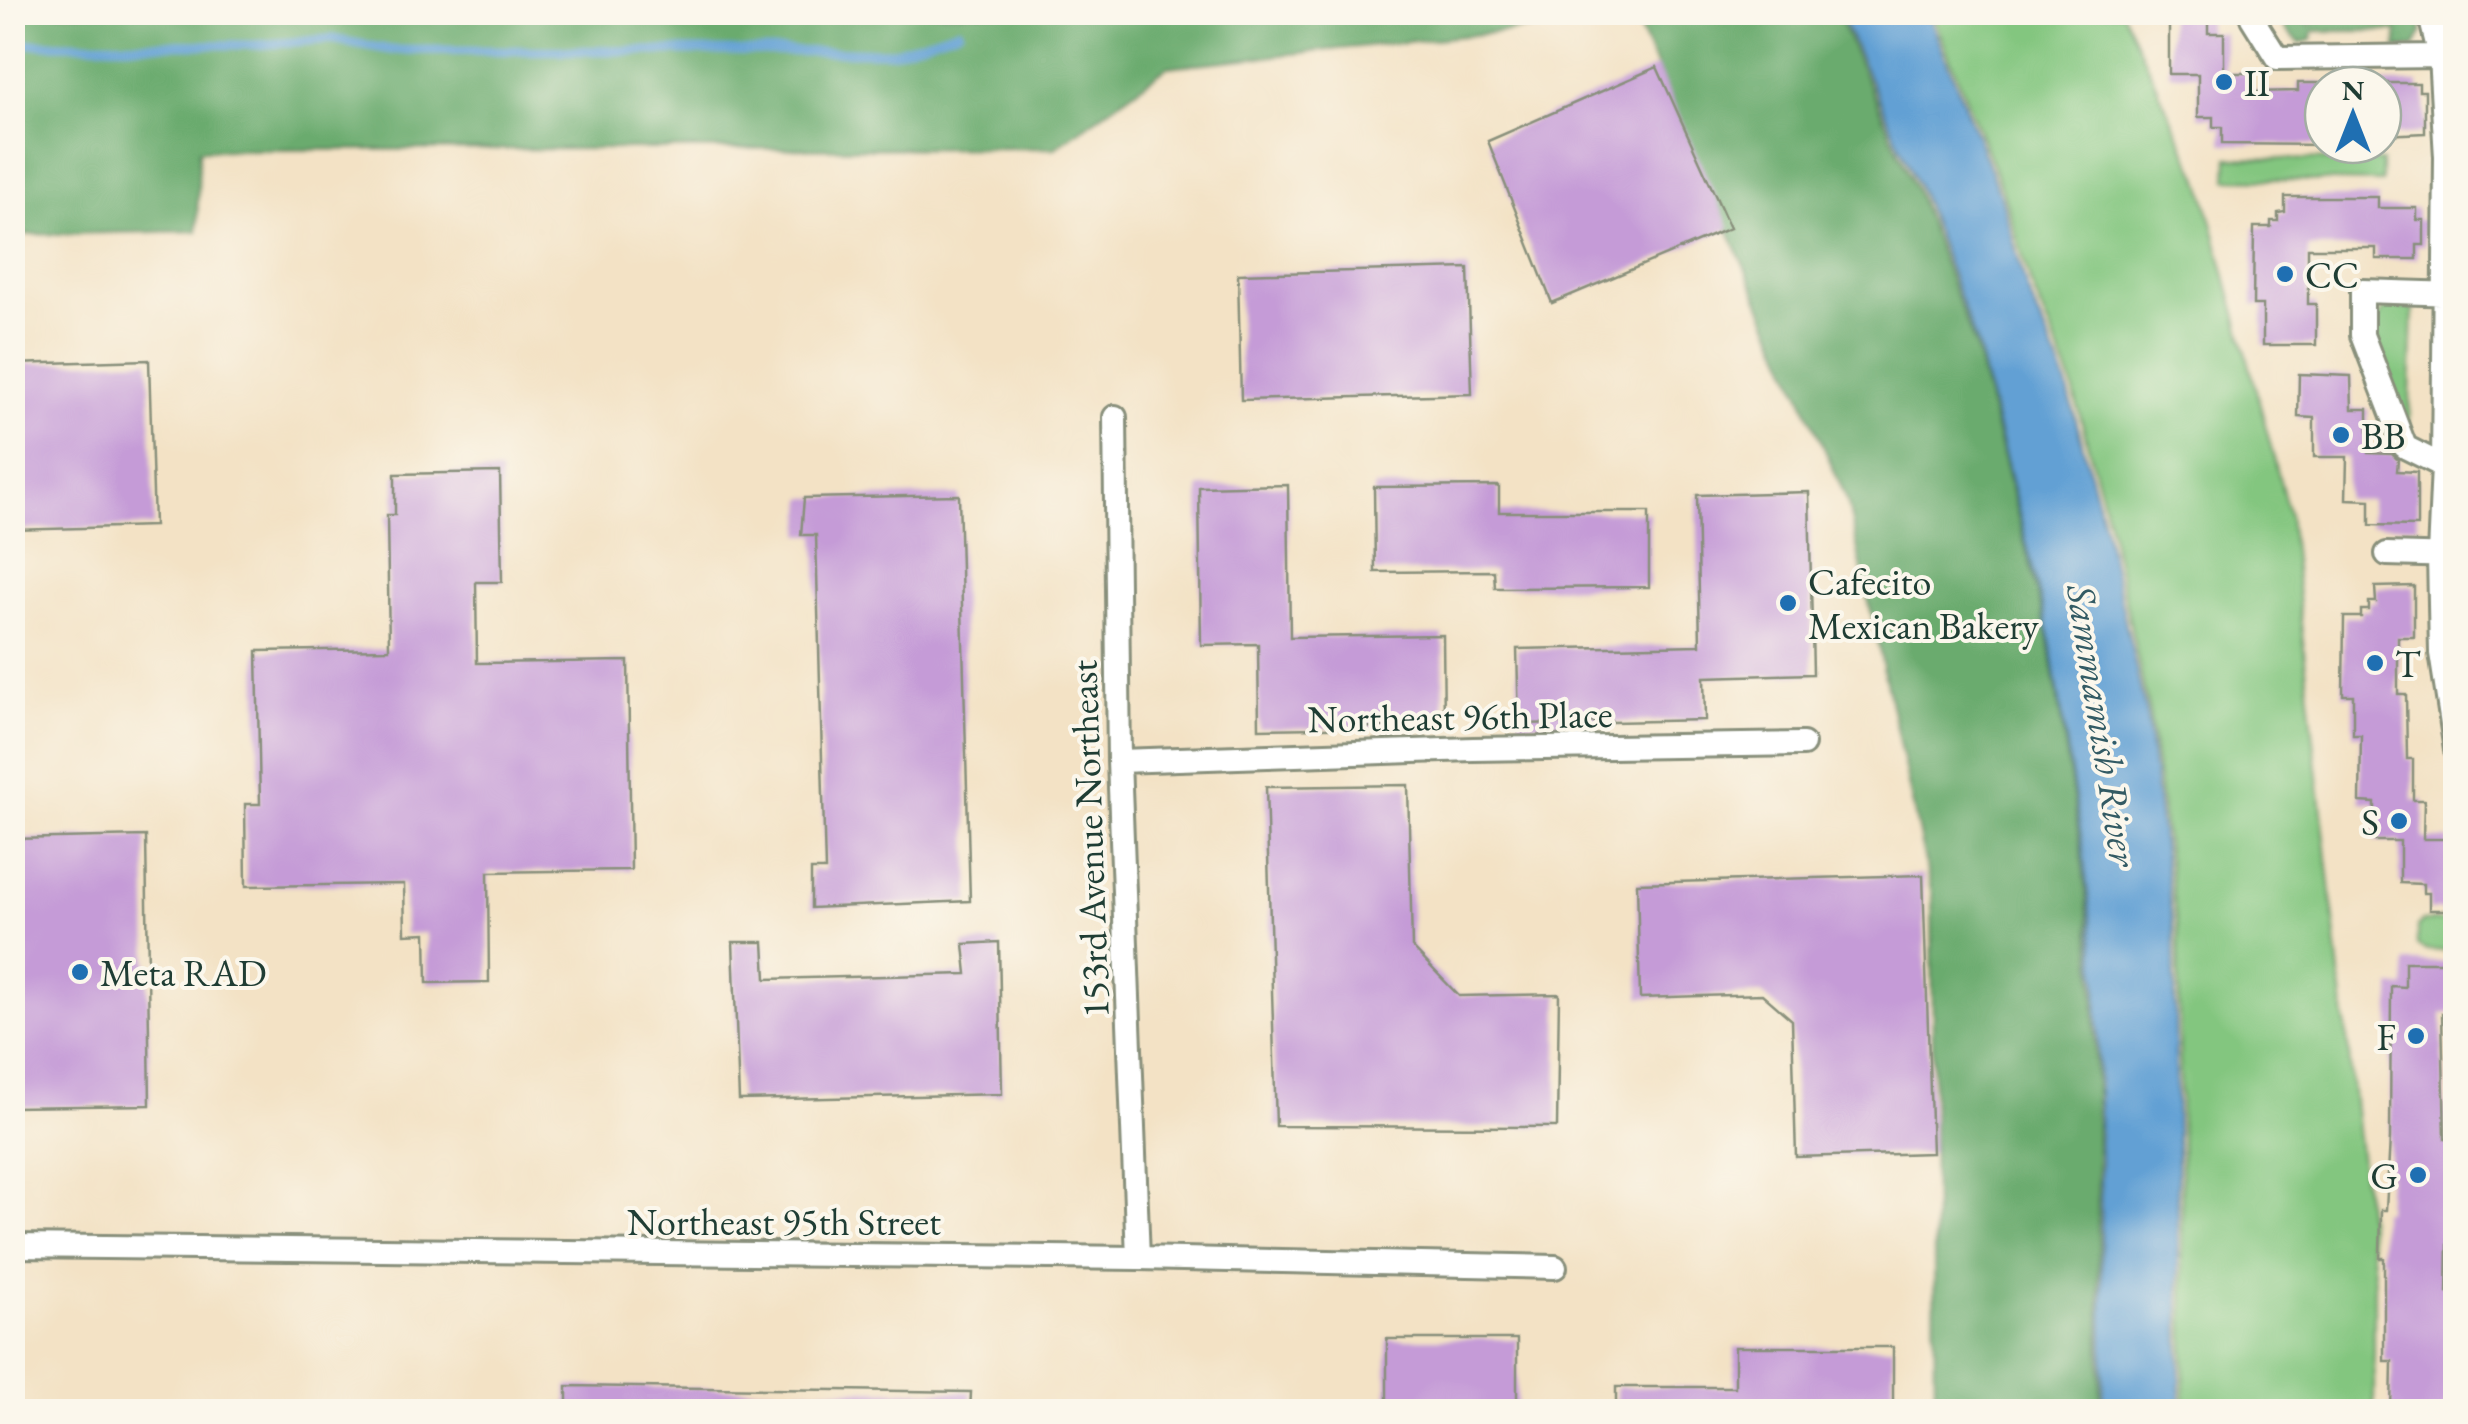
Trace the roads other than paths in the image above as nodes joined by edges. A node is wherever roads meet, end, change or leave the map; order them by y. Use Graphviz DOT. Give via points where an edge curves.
graph roads {
  1 [pos="2429,12"];
  2 [pos="2255,14"];
  3 [pos="2440,56"];
  4 [pos="2450,172"];
  5 [pos="2449,294"];
  6 [pos="1115,417"];
  7 [pos="2443,466"];
  8 [pos="2387,554"];
  9 [pos="2447,556"];
  10 [pos="2449,678"];
  11 [pos="1803,744"];
  12 [pos="2456,750"];
  13 [pos="1119,761"];
  14 [pos="12,1246"];
  15 [pos="1138,1258"];
  16 [pos="1555,1266"];
  1 -- 3 [label="street"];
  2 -- 3 [label="street" via="2277,58"];
  3 -- 4 [label="street"];
  4 -- 5 [label="street"];
  5 -- 7 [label="street"];
  5 -- 7 [label="street" via="2362,291 2362,335 2406,447"];
  6 -- 13 [label="street, 153rd Avenue Northeast"];
  7 -- 9 [label="street"];
  8 -- 9 [label="street"];
  9 -- 10 [label="street"];
  10 -- 12 [label="street"];
  11 -- 13 [label="street, Northeast 96th Place"];
  13 -- 15 [label="street, 153rd Avenue Northeast"];
  14 -- 15 [label="street, Northeast 95th Street"];
  15 -- 16 [label="street, Northeast 95th Street"];
}
